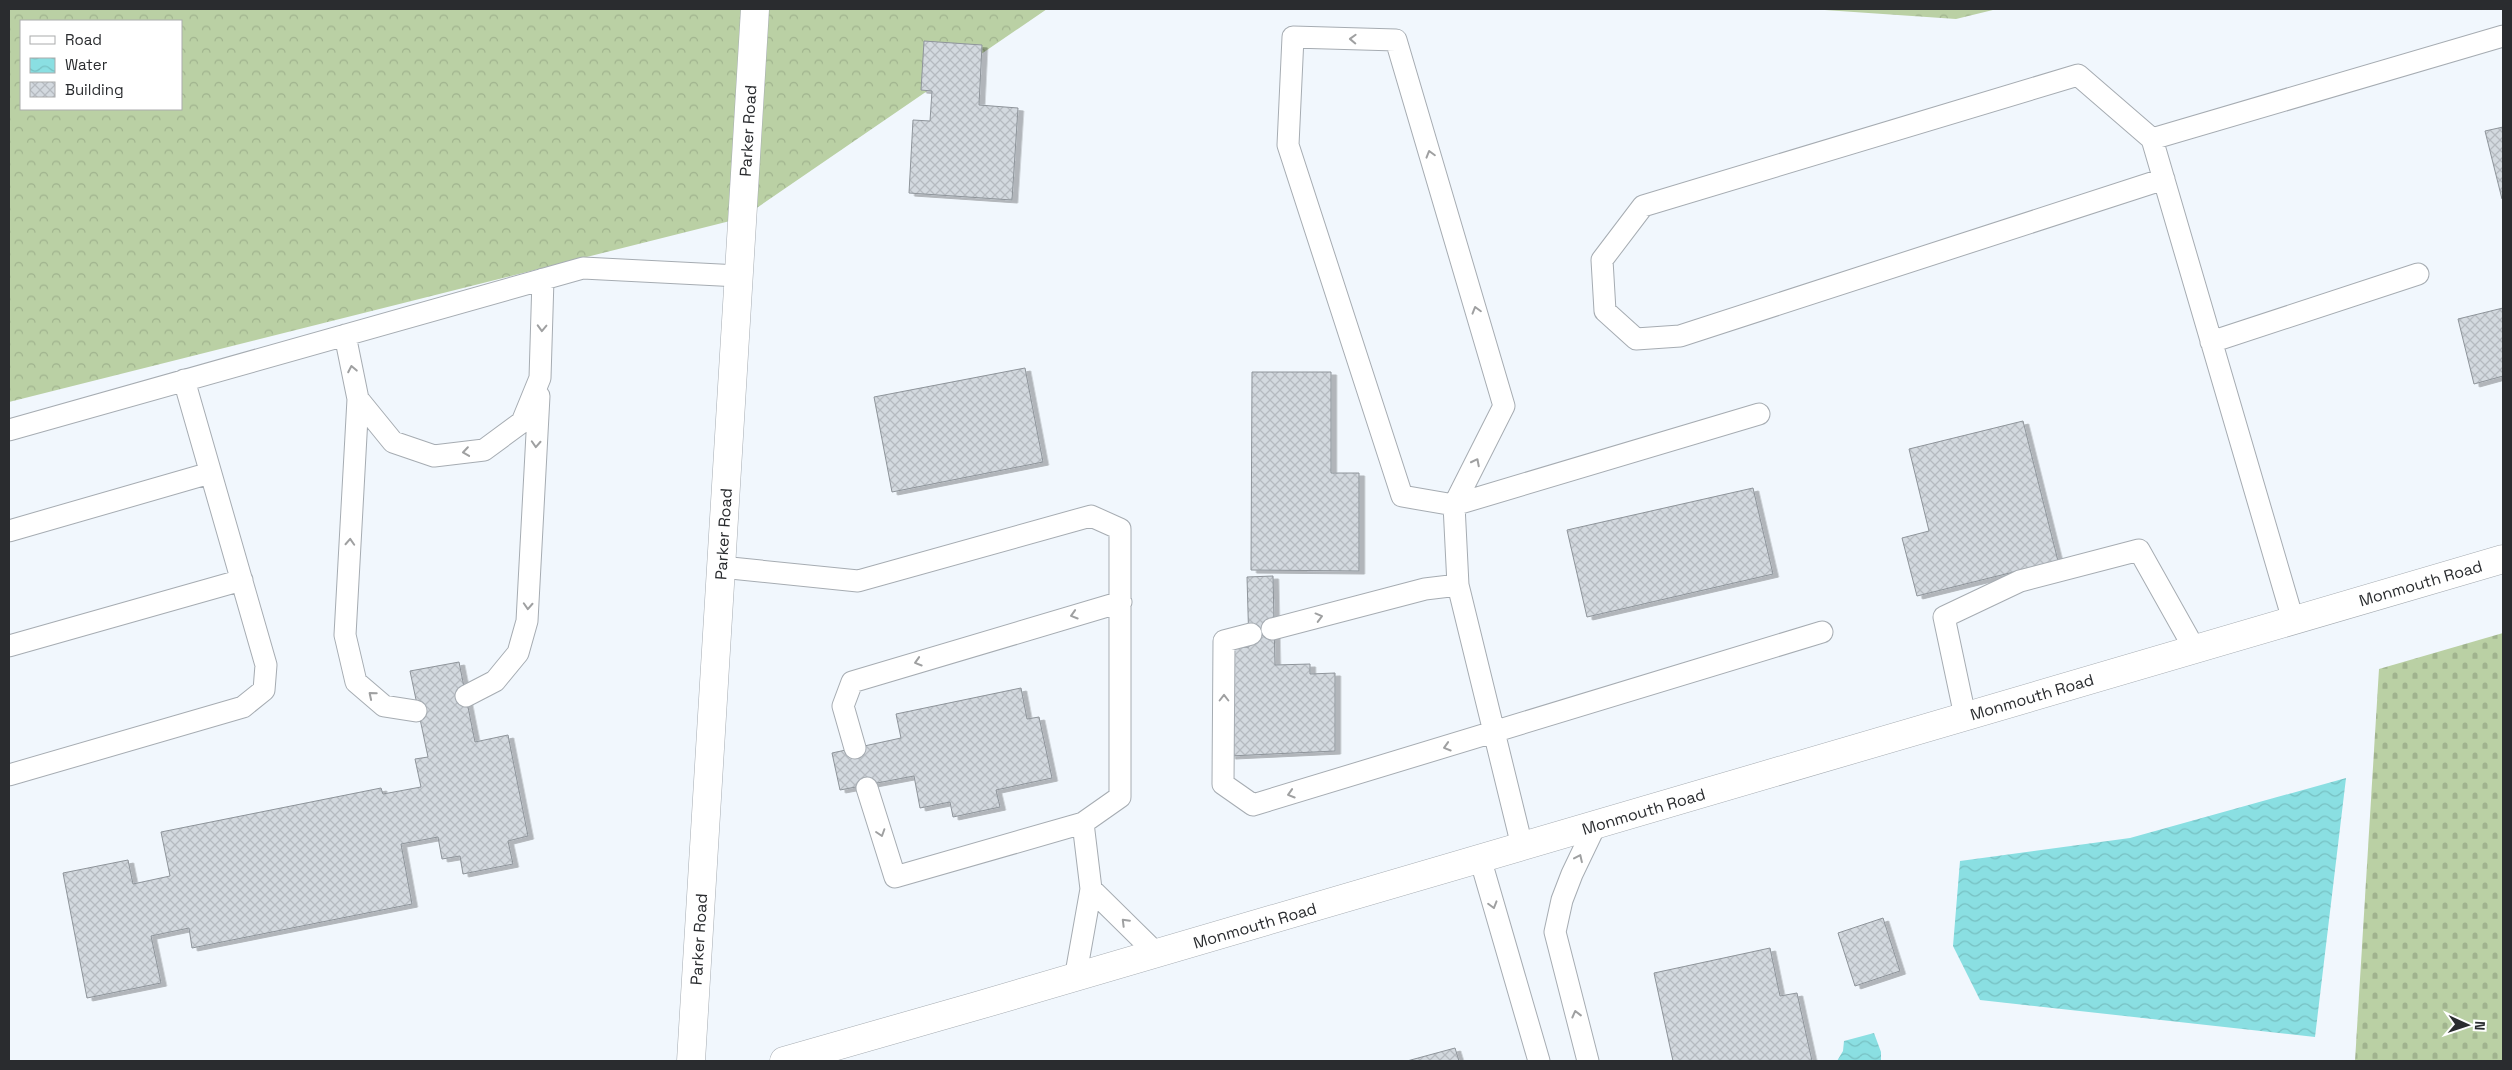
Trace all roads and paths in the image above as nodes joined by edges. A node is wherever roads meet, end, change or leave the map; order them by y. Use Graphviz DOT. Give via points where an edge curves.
graph roads {
  1 [pos="755,9"];
  2 [pos="2503,36"];
  3 [pos="2152,139"];
  4 [pos="2164,179"];
  5 [pos="2418,274"];
  6 [pos="739,276"];
  7 [pos="544,279"];
  8 [pos="345,335"];
  9 [pos="2211,342"];
  10 [pos="540,378"];
  11 [pos="184,380"];
  12 [pos="358,400"];
  13 [pos="1759,414"];
  14 [pos="9,430"];
  15 [pos="210,473"];
  16 [pos="1454,505"];
  17 [pos="9,531"];
  18 [pos="2503,559"];
  19 [pos="721,567"];
  20 [pos="242,580"];
  21 [pos="1458,585"];
  22 [pos="1121,602"];
  23 [pos="2293,620"];
  24 [pos="1272,629"];
  25 [pos="1822,632"];
  26 [pos="1251,634"];
  27 [pos="9,646"];
  28 [pos="2194,648"];
  29 [pos="466,696"];
  30 [pos="416,710"];
  31 [pos="1965,716"];
  32 [pos="1494,733"];
  33 [pos="855,748"];
  34 [pos="9,775"];
  35 [pos="867,788"];
  36 [pos="1083,823"];
  37 [pos="1595,826"];
  38 [pos="1522,846"];
  39 [pos="1480,858"];
  40 [pos="1091,889"];
  41 [pos="1158,955"];
  42 [pos="1074,979"];
  43 [pos="691,1061"];
  44 [pos="784,1061"];
  45 [pos="1539,1061"];
  46 [pos="1588,1061"];
  1 -- 6 [label="main road, Parker Road"];
  2 -- 3 [label="lane"];
  3 -- 4 [label="lane"];
  3 -- 4 [label="lane" via="2078,75 1643,206 1602,260 1605,311 1636,339 1680,336"];
  4 -- 9 [label="lane"];
  5 -- 9 [label="lane"];
  6 -- 7 [label="lane" via="583,268"];
  6 -- 19 [label="main road, Parker Road"];
  7 -- 8 [label="lane"];
  7 -- 10 [label="lane, one-way"];
  8 -- 11 [label="lane"];
  12 -- 8 [label="lane, one-way"];
  9 -- 23 [label="lane"];
  10 -- 12 [label="lane, one-way" via="522,422 484,450 434,456 392,442"];
  10 -- 29 [label="lane, one-way" via="527,621 518,653 495,681"];
  11 -- 14 [label="lane"];
  11 -- 15 [label="lane"];
  30 -- 12 [label="lane, one-way" via="384,706 356,682 345,635"];
  13 -- 16 [label="lane"];
  15 -- 17 [label="lane"];
  15 -- 20 [label="lane"];
  16 -- 16 [label="lane, one-way" via="1504,406 1396,40 1293,37 1288,145 1402,496"];
  16 -- 21 [label="lane"];
  18 -- 23 [label="main road, Monmouth Road"];
  19 -- 22 [label="lane" via="858,582 1091,516 1120,529"];
  19 -- 43 [label="main road, Parker Road"];
  20 -- 27 [label="lane"];
  20 -- 34 [label="lane" via="266,665 264,690 243,707"];
  24 -- 21 [label="lane, one-way" via="1425,589"];
  21 -- 32 [label="lane"];
  22 -- 33 [label="lane, one-way" via="852,682 843,706"];
  22 -- 36 [label="lane" via="1120,797"];
  23 -- 28 [label="main road, Monmouth Road"];
  25 -- 32 [label="lane"];
  32 -- 26 [label="lane, one-way" via="1252,805 1223,784 1224,641"];
  28 -- 31 [label="main road, Monmouth Road"];
  28 -- 31 [label="lane" via="2140,550 2020,581 1944,617"];
  31 -- 37 [label="main road, Monmouth Road"];
  32 -- 38 [label="lane"];
  35 -- 36 [label="lane, one-way" via="895,877"];
  36 -- 40 [label="lane"];
  37 -- 38 [label="main road, Monmouth Road"];
  46 -- 37 [label="lane, one-way" via="1555,932 1565,891"];
  38 -- 39 [label="main road, Monmouth Road"];
  39 -- 41 [label="main road, Monmouth Road"];
  39 -- 45 [label="lane, one-way"];
  41 -- 40 [label="lane, one-way"];
  40 -- 42 [label="lane"];
  41 -- 42 [label="main road, Monmouth Road"];
  42 -- 44 [label="main road, Monmouth Road"];
}
